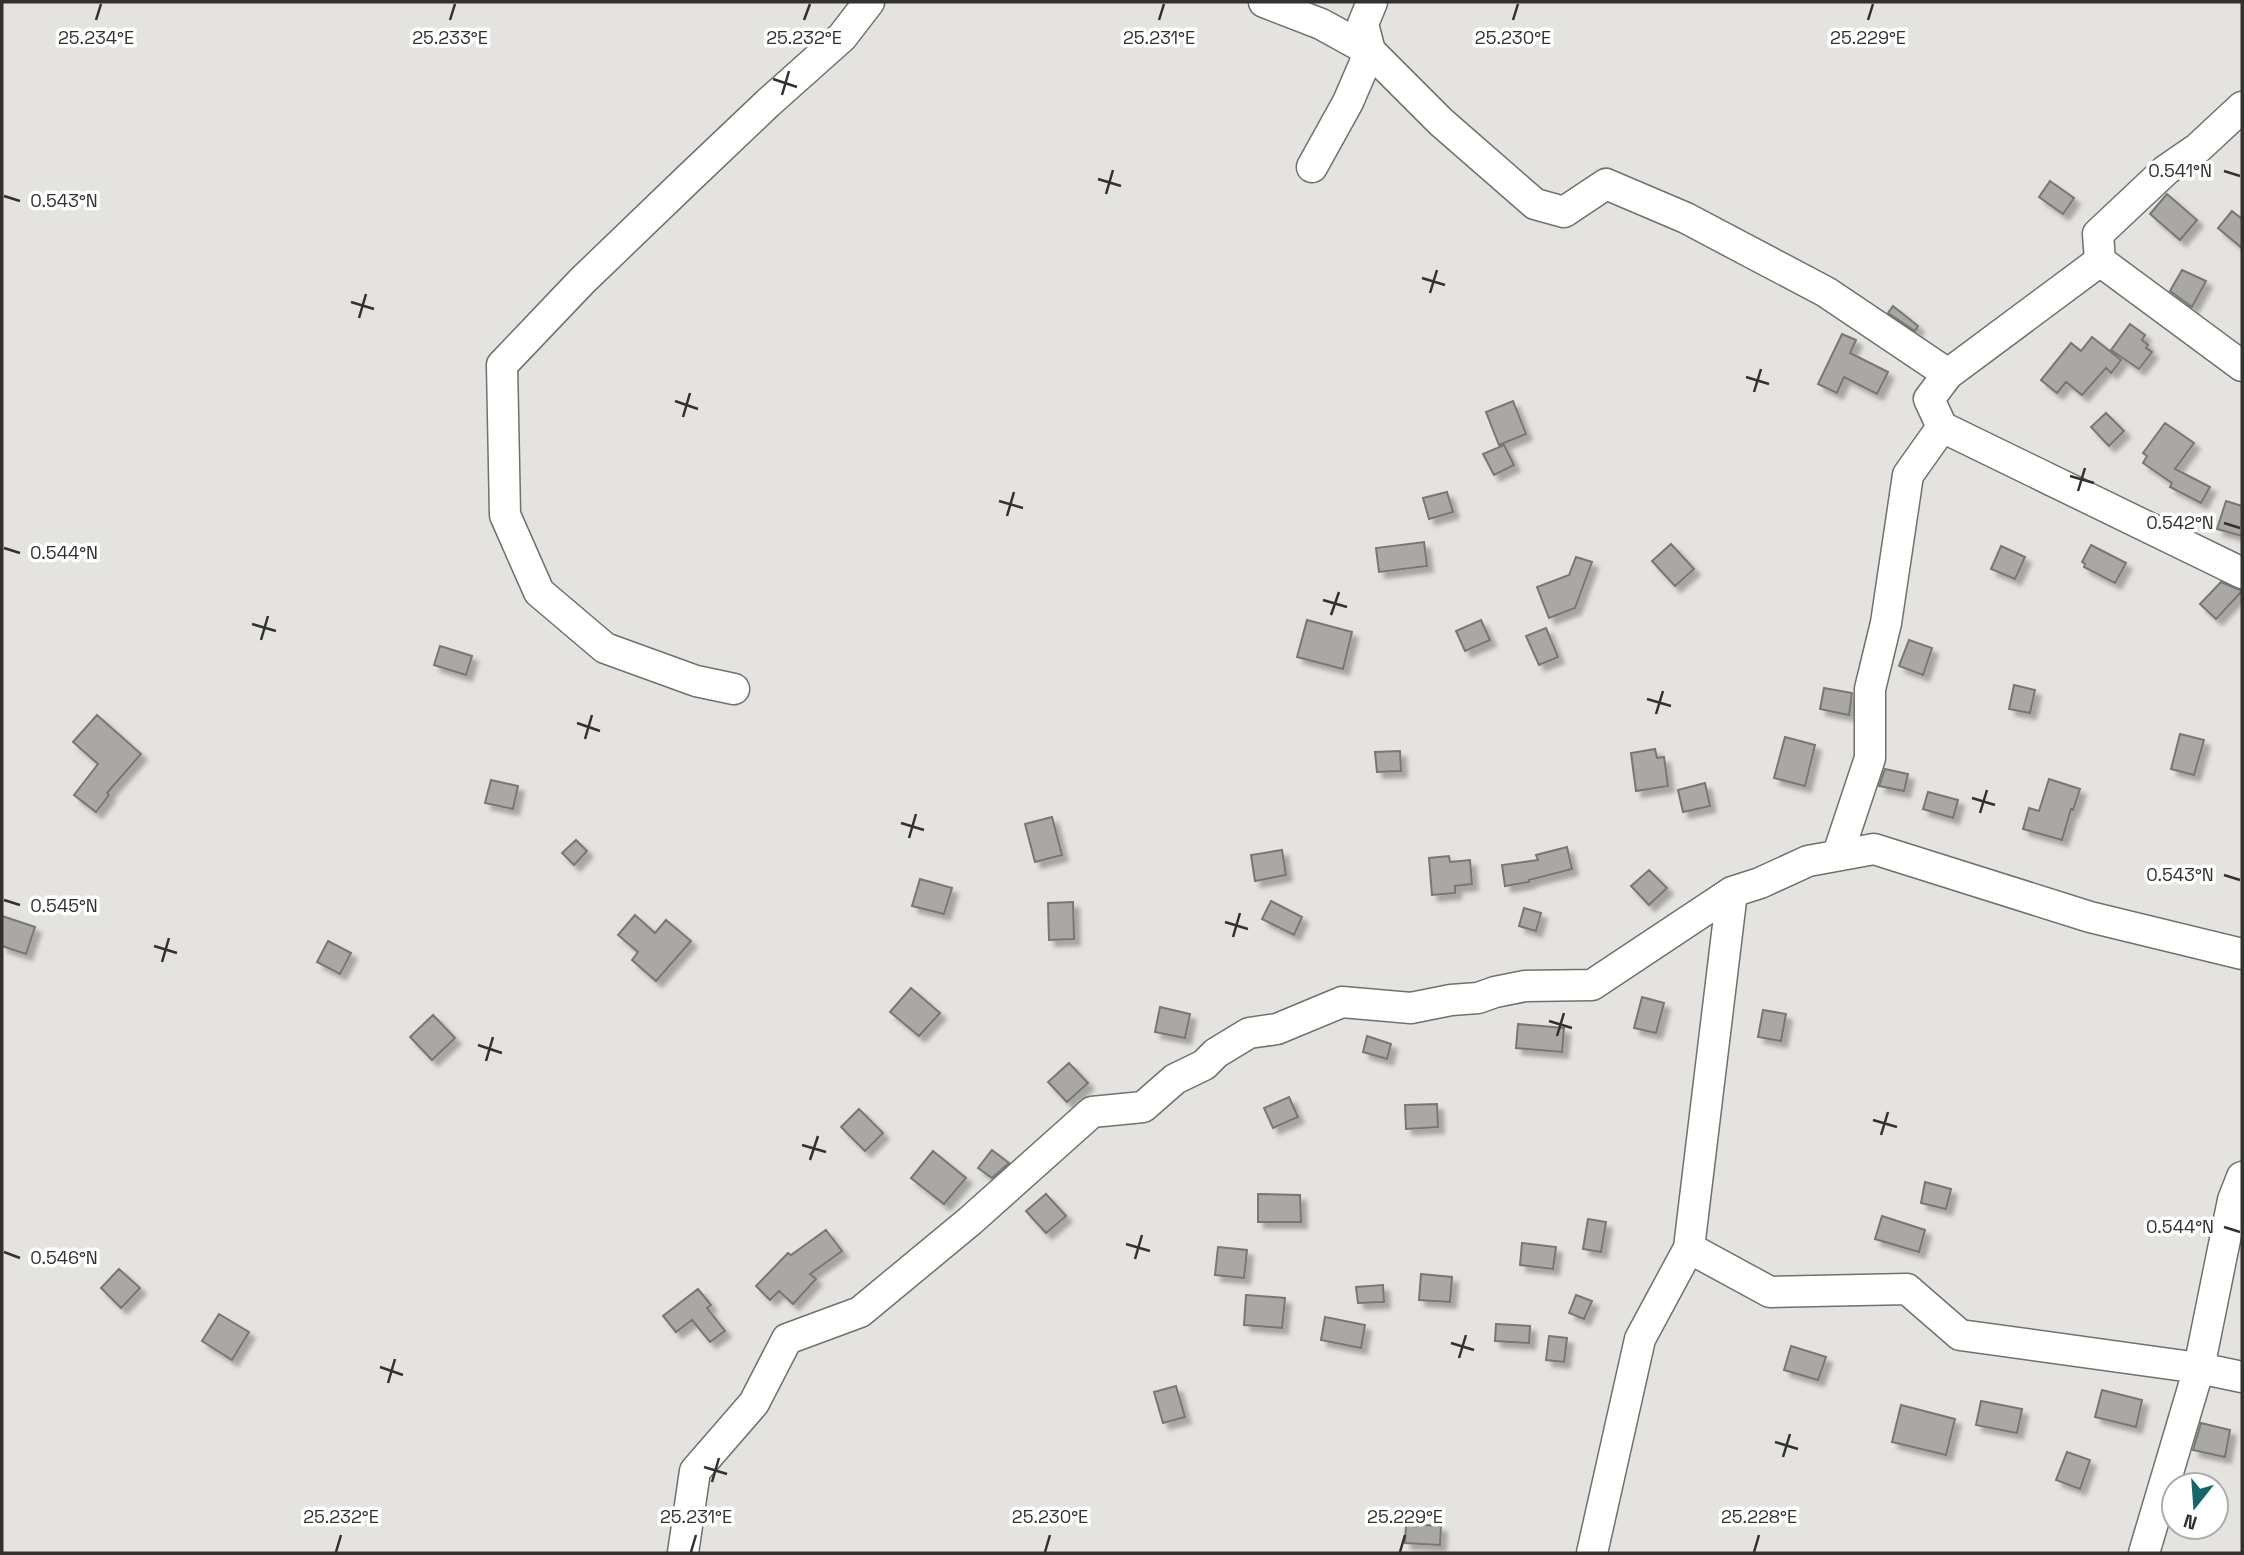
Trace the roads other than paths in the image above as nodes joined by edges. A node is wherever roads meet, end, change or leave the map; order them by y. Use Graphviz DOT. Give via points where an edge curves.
graph roads {
  1 [pos="869,2"];
  2 [pos="1264,2"];
  3 [pos="1372,2"];
  4 [pos="1370,51"];
  5 [pos="2242,107"];
  6 [pos="1312,167"];
  7 [pos="2100,261"];
  8 [pos="2242,366"];
  9 [pos="1948,374"];
  10 [pos="1942,427"];
  11 [pos="2242,573"];
  12 [pos="734,689"];
  13 [pos="1838,854"];
  14 [pos="1732,892"];
  15 [pos="2242,954"];
  16 [pos="2242,1177"];
  17 [pos="1689,1248"];
  18 [pos="2199,1368"];
  19 [pos="2242,1377"];
  20 [pos="683,1553"];
  21 [pos="1592,1553"];
  22 [pos="2144,1553"];
  1 -- 12 [label="street" via="842,37 582,281 502,365 505,515 539,592 605,648 696,681"];
  2 -- 4 [label="street" via="1321,24"];
  3 -- 4 [label="street" via="1363,24"];
  4 -- 6 [label="street"];
  4 -- 9 [label="street" via="1441,122 1535,204 1564,212 1606,184 1634,195 1826,292"];
  5 -- 7 [label="street" via="2098,234"];
  7 -- 8 [label="street"];
  7 -- 9 [label="street"];
  9 -- 10 [label="street" via="1929,399"];
  10 -- 11 [label="street"];
  10 -- 13 [label="street" via="1908,475 1886,623 1870,688 1870,758"];
  13 -- 14 [label="street" via="1808,861"];
  13 -- 15 [label="street" via="1874,849 2090,917"];
  14 -- 17 [label="street"];
  14 -- 20 [label="street" via="1592,985 1525,986 1410,1008 1342,1002 1277,1029 1249,1033 1175,1079 1143,1107 1092,1112 860,1312 787,1339 754,1404 695,1471"];
  16 -- 18 [label="street" via="2233,1200"];
  17 -- 18 [label="street" via="1770,1292 1907,1289 1960,1335"];
  17 -- 21 [label="street" via="1640,1339"];
  18 -- 19 [label="street"];
  18 -- 22 [label="street"];
}
